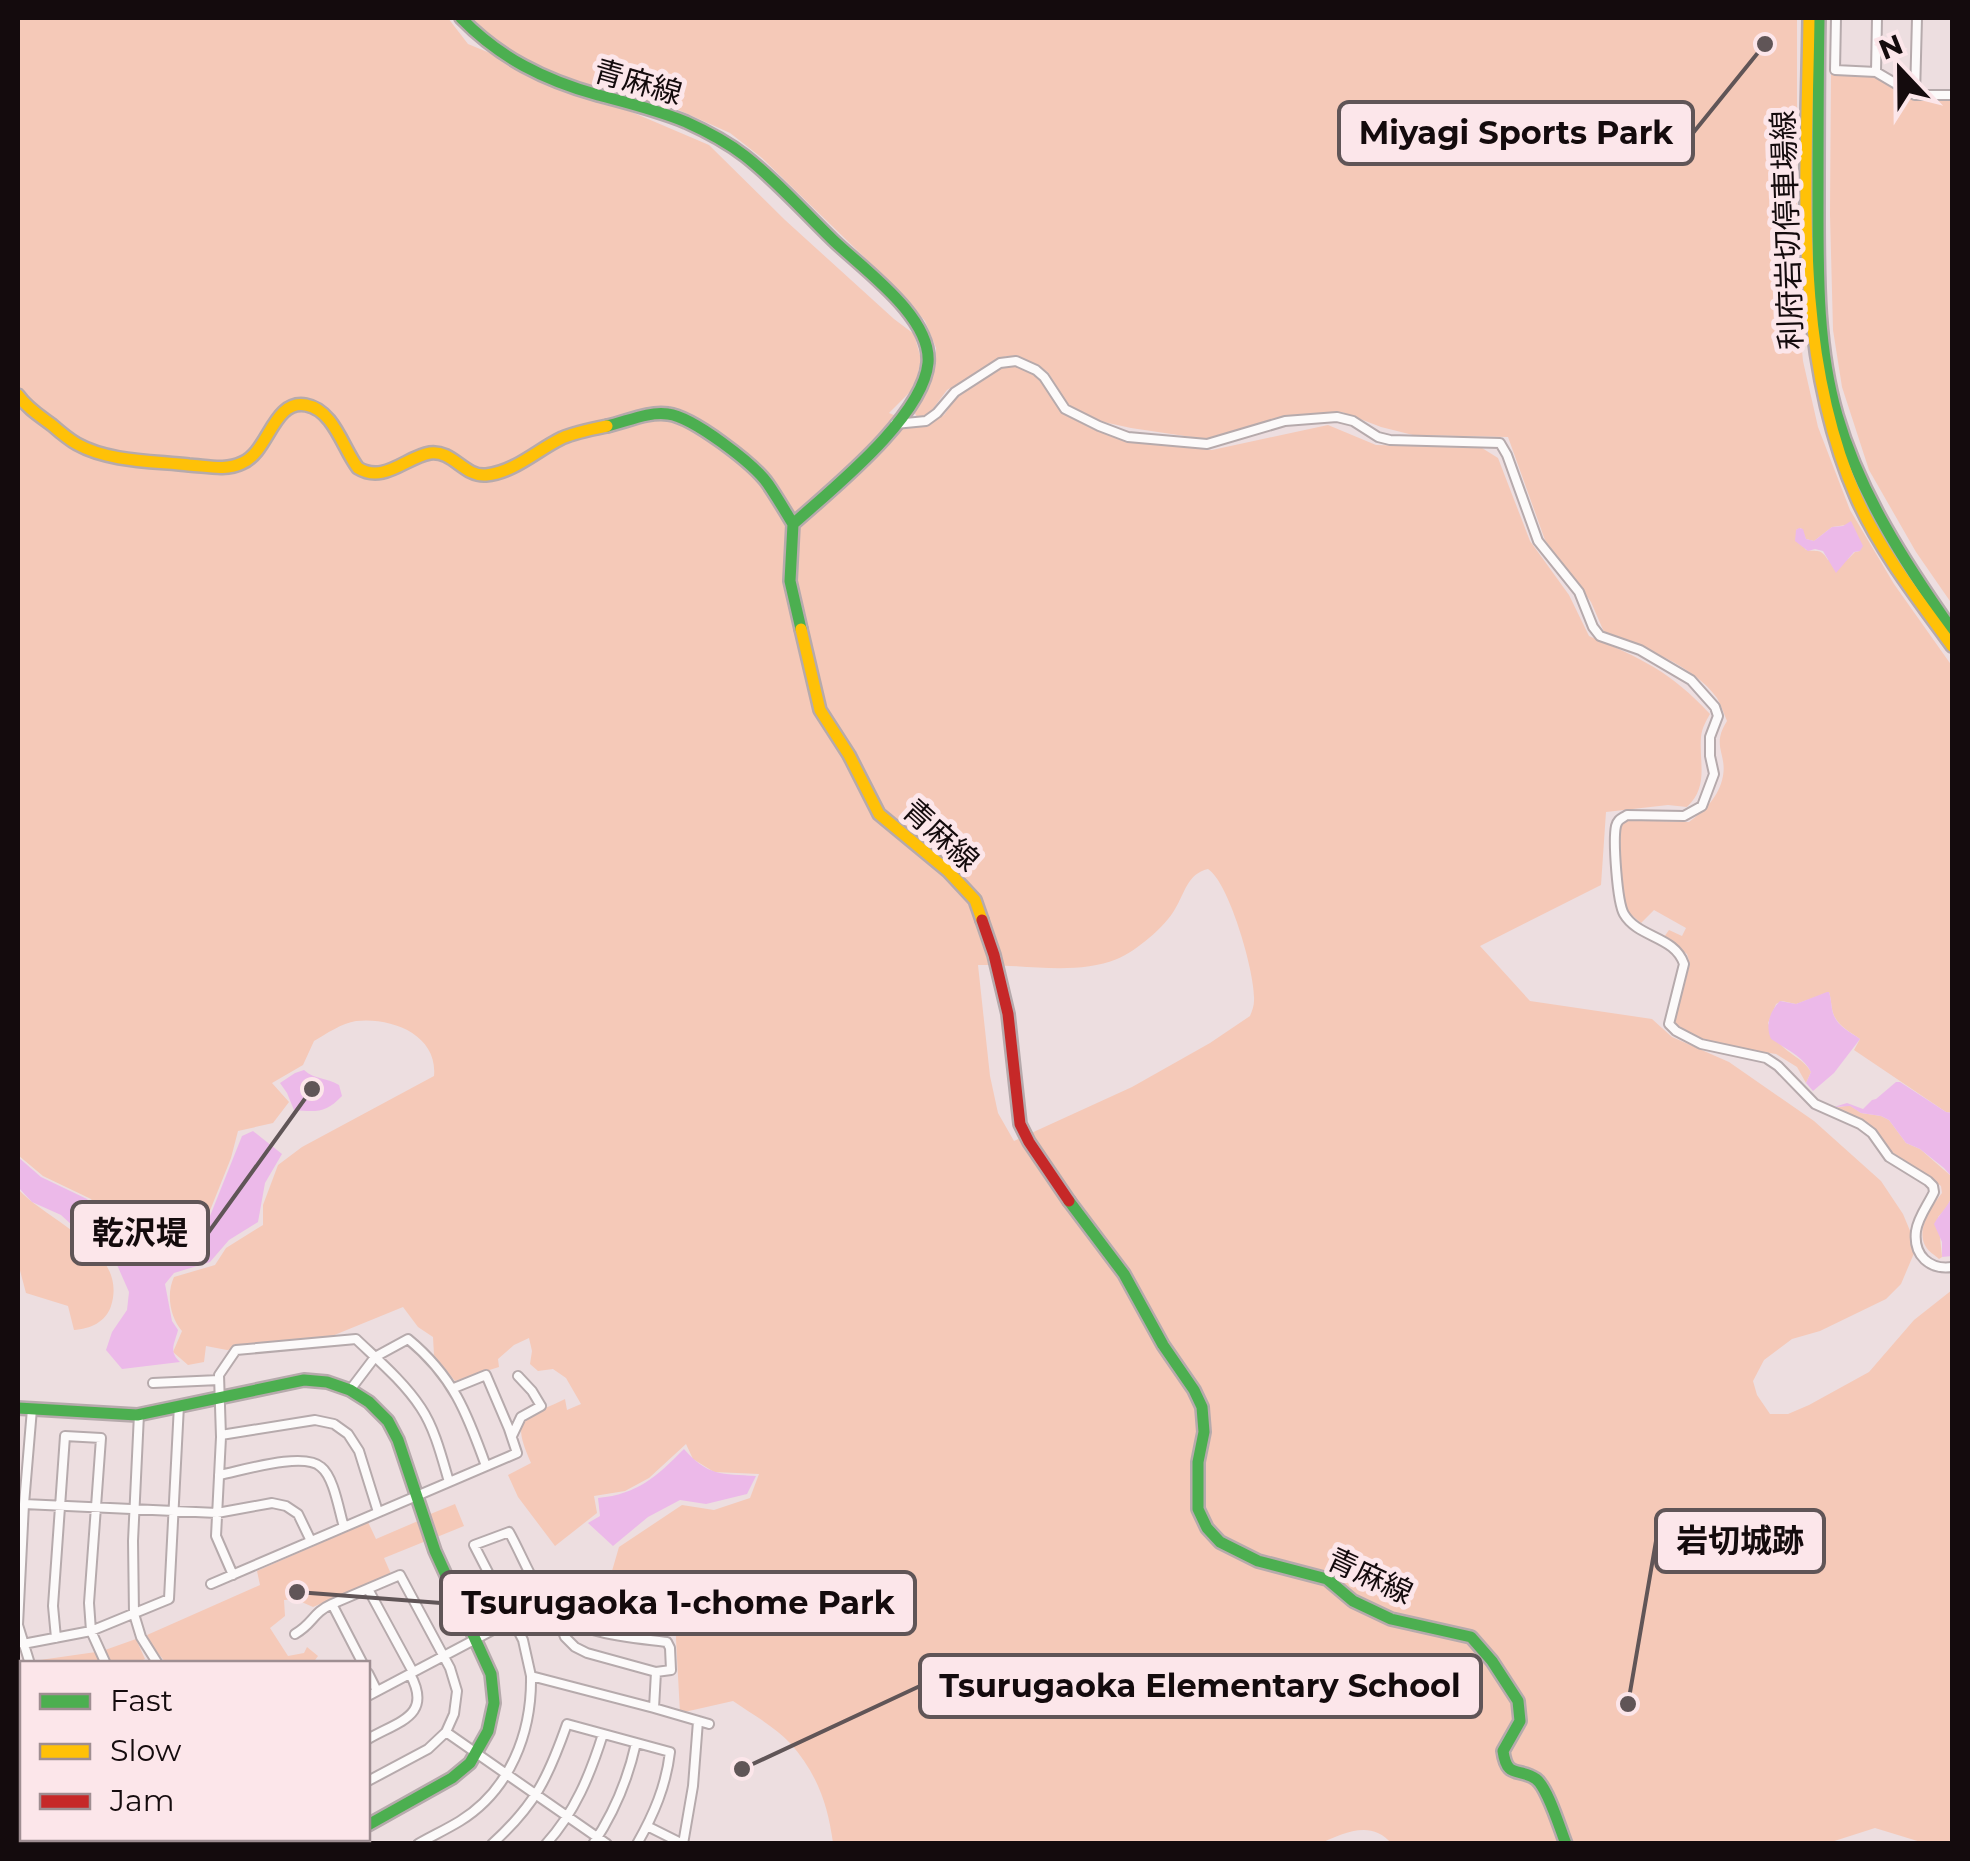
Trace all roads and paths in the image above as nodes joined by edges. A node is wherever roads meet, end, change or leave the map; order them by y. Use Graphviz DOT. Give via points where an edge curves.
graph roads {
  1 [pos="462,18"];
  2 [pos="1809,18"];
  3 [pos="1819,18"];
  4 [pos="1836,18"];
  5 [pos="1878,18"];
  6 [pos="1917,18"];
  7 [pos="1876,72"];
  8 [pos="1952,95"];
  9 [pos="1915,96"];
  10 [pos="18,395"];
  11 [pos="895,424"];
  12 [pos="793,524"];
  13 [pos="1952,630"];
  14 [pos="1952,646"];
  15 [pos="1952,1267"];
  16 [pos="374,1357"];
  17 [pos="518,1376"];
  18 [pos="219,1380"];
  19 [pos="153,1383"];
  20 [pos="454,1388"];
  21 [pos="350,1390"];
  22 [pos="220,1397"];
  23 [pos="179,1405"];
  24 [pos="18,1408"];
  25 [pos="32,1409"];
  26 [pos="139,1414"];
  27 [pos="221,1435"];
  28 [pos="512,1436"];
  29 [pos="486,1466"];
  30 [pos="219,1476"];
  31 [pos="449,1482"];
  32 [pos="418,1496"];
  33 [pos="24,1504"];
  34 [pos="60,1506"];
  35 [pos="96,1507"];
  36 [pos="134,1509"];
  37 [pos="173,1512"];
  38 [pos="378,1512"];
  39 [pos="217,1513"];
  40 [pos="344,1527"];
  41 [pos="310,1542"];
  42 [pos="232,1574"];
  43 [pos="211,1584"];
  44 [pos="368,1589"];
  45 [pos="546,1602"];
  46 [pos="332,1604"];
  47 [pos="554,1609"];
  48 [pos="134,1614"];
  49 [pos="514,1619"];
  50 [pos="91,1631"];
  51 [pos="294,1634"];
  52 [pos="56,1638"];
  53 [pos="476,1638"];
  54 [pos="23,1644"];
  55 [pos="442,1657"];
  56 [pos="29,1661"];
  57 [pos="105,1661"];
  58 [pos="156,1661"];
  59 [pos="360,1661"];
  60 [pos="656,1672"];
  61 [pos="412,1673"];
  62 [pos="530,1676"];
  63 [pos="372,1694"];
  64 [pos="654,1708"];
  65 [pos="698,1721"];
  66 [pos="708,1724"];
  67 [pos="446,1732"];
  68 [pos="603,1734"];
  69 [pos="370,1738"];
  70 [pos="636,1743"];
  71 [pos="476,1753"];
  72 [pos="507,1774"];
  73 [pos="370,1780"];
  74 [pos="536,1796"];
  75 [pos="568,1816"];
  76 [pos="370,1824"];
  77 [pos="647,1826"];
  78 [pos="595,1840"];
  79 [pos="418,1844"];
  80 [pos="492,1844"];
  81 [pos="546,1844"];
  82 [pos="608,1844"];
  83 [pos="637,1844"];
  84 [pos="683,1844"];
  85 [pos="1566,1844"];
  1 -- 11 [label="street, 青麻線" via="528,71 692,124 734,148 781,190 922,333 924,380"];
  2 -- 14 [label="street, 利府岩切停車場線" via="1808,268 1816,369 1858,500"];
  3 -- 13 [label="street, 利府岩切停車場線" via="1818,267 1826,364 1867,493"];
  4 -- 7 [label="street" via="1835,70"];
  5 -- 7 [label="street"];
  6 -- 9 [label="street"];
  7 -- 9 [label="street"];
  8 -- 9 [label="street"];
  10 -- 12 [label="street" via="88,448 223,468 250,461 281,414 304,404 320,412 355,466 371,474 436,452 483,476 579,432 666,413 687,419 760,475"];
  11 -- 12 [label="street, 青麻線"];
  11 -- 15 [label="street" via="926,421 954,392 1000,363 1016,362 1044,376 1065,409 1128,436 1207,444 1286,421 1338,417 1390,440 1500,443 1538,541 1579,592 1600,636 1691,680 1718,716 1710,737 1714,774 1702,806 1684,816 1627,815 1616,826 1623,913 1669,944 1684,964 1670,1024 1701,1044 1766,1058 1814,1104 1872,1132 1889,1156 1933,1186 1916,1230 1919,1250 1938,1268"];
  12 -- 85 [label="street, 青麻線" via="790,581 820,710 880,814 975,900 1008,1014 1020,1124 1124,1274 1202,1407 1198,1509 1207,1528 1245,1555 1327,1579 1392,1619 1471,1637 1518,1701 1520,1721 1503,1751 1508,1768 1542,1786"];
  16 -- 18 [label="street" via="356,1339 236,1350"];
  16 -- 20 [label="street" via="408,1339"];
  16 -- 21 [label="street"];
  16 -- 31 [label="street" via="422,1409"];
  17 -- 28 [label="street" via="541,1406 521,1417"];
  18 -- 19 [label="street"];
  18 -- 22 [label="street"];
  20 -- 28 [label="street" via="486,1375"];
  20 -- 29 [label="street"];
  21 -- 22 [label="street" via="304,1380"];
  21 -- 32 [label="street" via="388,1421"];
  22 -- 23 [label="street"];
  22 -- 27 [label="street"];
  23 -- 26 [label="street"];
  23 -- 37 [label="street"];
  24 -- 25 [label="street"];
  25 -- 26 [label="street"];
  25 -- 33 [label="street"];
  26 -- 36 [label="street"];
  27 -- 30 [label="street"];
  27 -- 38 [label="street" via="315,1420 334,1424 358,1450"];
  28 -- 29 [label="street" via="517,1453"];
  29 -- 31 [label="street"];
  30 -- 39 [label="street"];
  30 -- 40 [label="street" via="310,1461 330,1480"];
  31 -- 32 [label="street"];
  32 -- 38 [label="street"];
  32 -- 53 [label="street" via="435,1551"];
  33 -- 34 [label="street"];
  33 -- 54 [label="street" via="18,1625"];
  34 -- 35 [label="street"];
  34 -- 35 [label="street" via="66,1436 100,1438"];
  34 -- 52 [label="street"];
  35 -- 36 [label="street"];
  35 -- 50 [label="street"];
  36 -- 37 [label="street"];
  36 -- 48 [label="street"];
  37 -- 39 [label="street"];
  37 -- 48 [label="street" via="169,1599"];
  38 -- 40 [label="street"];
  39 -- 41 [label="street" via="286,1506 298,1514"];
  39 -- 42 [label="street" via="216,1536"];
  40 -- 41 [label="street"];
  41 -- 42 [label="street"];
  42 -- 43 [label="street"];
  44 -- 46 [label="street"];
  44 -- 55 [label="street" via="400,1576"];
  44 -- 61 [label="street"];
  45 -- 47 [label="street"];
  45 -- 49 [label="street"];
  45 -- 49 [label="street" via="509,1532 474,1545"];
  46 -- 51 [label="street"];
  46 -- 59 [label="street"];
  47 -- 60 [label="street" via="575,1648"];
  47 -- 60 [label="street" via="584,1627 667,1642 671,1670"];
  48 -- 50 [label="street"];
  48 -- 58 [label="street"];
  49 -- 53 [label="street"];
  49 -- 62 [label="street"];
  50 -- 52 [label="street"];
  50 -- 57 [label="street"];
  52 -- 54 [label="street"];
  53 -- 55 [label="street"];
  53 -- 71 [label="street" via="494,1702"];
  54 -- 56 [label="street"];
  55 -- 61 [label="street"];
  55 -- 67 [label="street" via="457,1691"];
  60 -- 64 [label="street"];
  61 -- 63 [label="street"];
  61 -- 69 [label="street" via="419,1700 413,1714"];
  62 -- 64 [label="street"];
  62 -- 72 [label="street" via="527,1728"];
  64 -- 65 [label="street"];
  65 -- 66 [label="street"];
  65 -- 84 [label="street"];
  67 -- 71 [label="street"];
  67 -- 73 [label="street"];
  68 -- 70 [label="street"];
  68 -- 74 [label="street" via="567,1724"];
  68 -- 75 [label="street"];
  70 -- 77 [label="street" via="670,1752"];
  70 -- 78 [label="street" via="624,1786"];
  71 -- 72 [label="street"];
  71 -- 76 [label="street" via="452,1778"];
  72 -- 74 [label="street"];
  72 -- 79 [label="street" via="462,1820"];
  74 -- 75 [label="street"];
  74 -- 80 [label="street"];
  75 -- 78 [label="street"];
  75 -- 81 [label="street"];
  77 -- 83 [label="street"];
  77 -- 84 [label="street"];
  78 -- 82 [label="street"];
}
